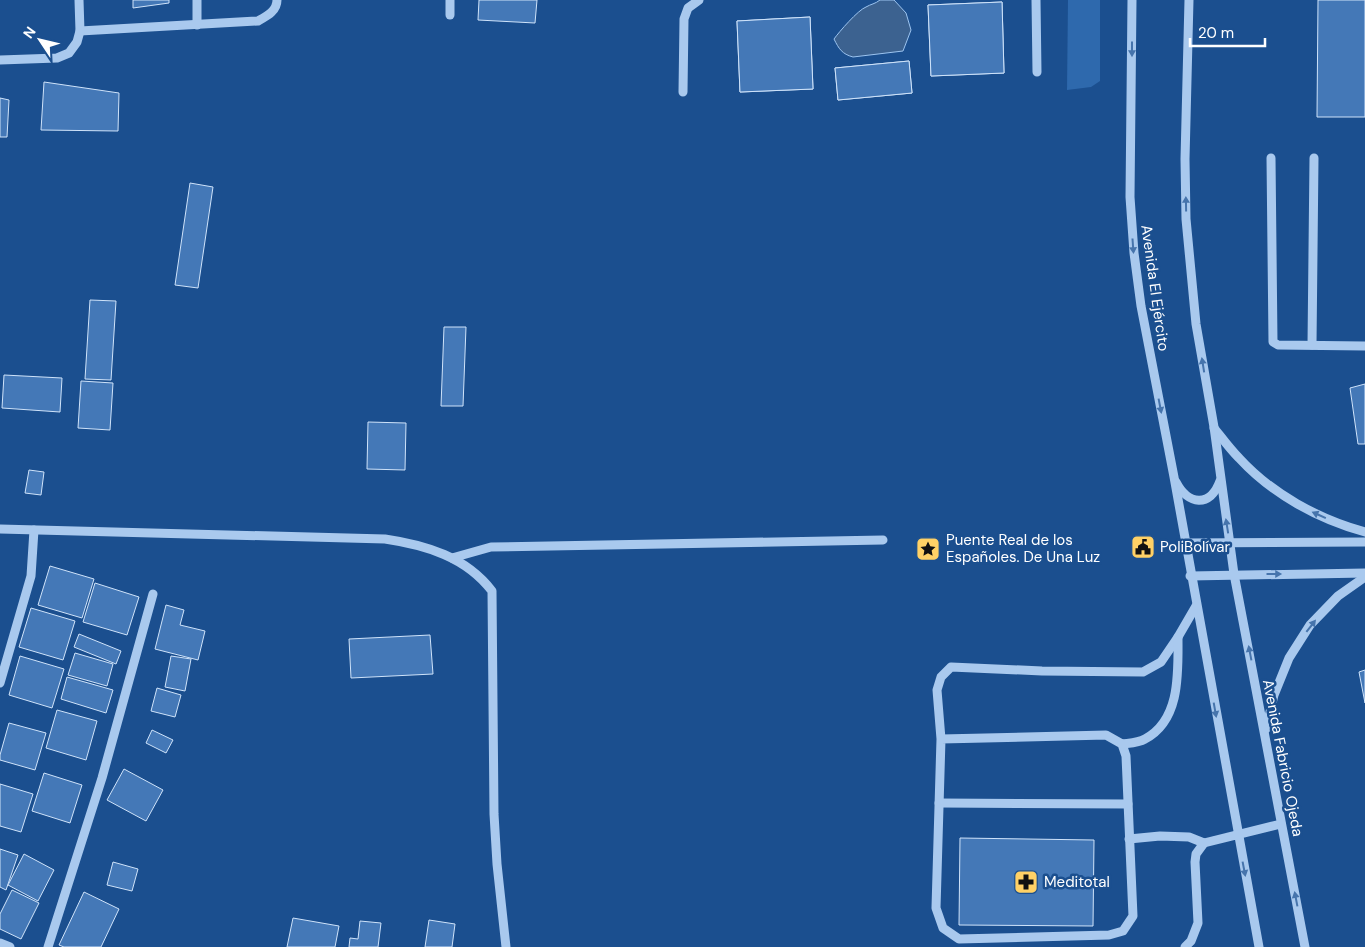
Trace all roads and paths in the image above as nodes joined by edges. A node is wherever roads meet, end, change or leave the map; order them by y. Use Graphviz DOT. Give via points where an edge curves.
graph roads {
  1 [pos="79,0"];
  2 [pos="197,0"];
  3 [pos="277,0"];
  4 [pos="450,0"];
  5 [pos="699,0"];
  6 [pos="1036,0"];
  7 [pos="1132,0"];
  8 [pos="1189,0"];
  9 [pos="450,15"];
  10 [pos="197,25"];
  11 [pos="80,31"];
  12 [pos="0,60"];
  13 [pos="1037,72"];
  14 [pos="683,92"];
  15 [pos="1271,158"];
  16 [pos="1314,158"];
  17 [pos="1312,344"];
  18 [pos="1365,346"];
  19 [pos="1214,427"];
  20 [pos="1174,477"];
  21 [pos="1220,480"];
  22 [pos="0,529"];
  23 [pos="34,530"];
  24 [pos="1365,532"];
  25 [pos="883,540"];
  26 [pos="1365,542"];
  27 [pos="1185,543"];
  28 [pos="1230,543"];
  29 [pos="452,558"];
  30 [pos="1234,574"];
  31 [pos="1365,575"];
  32 [pos="1190,576"];
  33 [pos="153,594"];
  34 [pos="1196,606"];
  35 [pos="1178,637"];
  36 [pos="0,683"];
  37 [pos="1265,734"];
  38 [pos="942,738"];
  39 [pos="1122,744"];
  40 [pos="939,803"];
  41 [pos="1128,804"];
  42 [pos="1281,824"];
  43 [pos="1238,835"];
  44 [pos="1129,840"];
  45 [pos="1204,843"];
  46 [pos="0,943"];
  47 [pos="10,947"];
  48 [pos="48,947"];
  49 [pos="506,947"];
  50 [pos="1185,947"];
  51 [pos="1259,947"];
  52 [pos="1305,947"];
  1 -- 11 [label="street"];
  2 -- 10 [label="street"];
  3 -- 10 [label="street" via="277,6 269,15 258,21"];
  4 -- 9 [label="street"];
  5 -- 14 [label="street" via="688,8 684,19"];
  6 -- 13 [label="street"];
  7 -- 20 [label="street, Avenida El Ejército, one-way" via="1130,197 1134,253 1140,306"];
  19 -- 8 [label="street, one-way" via="1196,324 1186,219"];
  10 -- 11 [label="street"];
  11 -- 12 [label="street" via="69,53 57,58"];
  15 -- 17 [label="street" via="1273,342 1278,345"];
  16 -- 17 [label="street"];
  17 -- 18 [label="street"];
  19 -- 21 [label="street"];
  24 -- 19 [label="street, one-way" via="1342,526 1304,509 1270,486 1239,459"];
  20 -- 21 [label="street" via="1187,497 1198,501 1210,498"];
  20 -- 27 [label="street, Avenida El Ejército"];
  28 -- 21 [label="street, one-way"];
  22 -- 23 [label="street"];
  23 -- 29 [label="street" via="385,539 430,548"];
  23 -- 36 [label="street" via="30,576"];
  25 -- 29 [label="street" via="491,547"];
  26 -- 28 [label="street"];
  27 -- 28 [label="street"];
  27 -- 32 [label="street, Avenida El Ejército"];
  28 -- 30 [label="street"];
  29 -- 49 [label="street" via="481,578 492,591 494,814"];
  30 -- 31 [label="street, one-way"];
  30 -- 32 [label="street"];
  37 -- 30 [label="street, Avenida Fabricio Ojeda, one-way"];
  37 -- 31 [label="street, one-way" via="1274,695 1289,658 1310,625 1338,596"];
  32 -- 34 [label="street"];
  33 -- 48 [label="street" via="102,778"];
  34 -- 35 [label="street"];
  34 -- 43 [label="street, one-way"];
  35 -- 38 [label="street" via="1161,662 1143,672 951,667 941,677 937,690"];
  35 -- 39 [label="street" via="1178,674 1173,704 1159,729 1143,740"];
  37 -- 42 [label="street, Avenida Fabricio Ojeda"];
  38 -- 39 [label="street" via="1106,735"];
  38 -- 40 [label="street"];
  39 -- 41 [label="street" via="1126,756"];
  40 -- 41 [label="street"];
  40 -- 44 [label="street" via="936,908 943,928 959,939 1109,935 1122,930 1133,916"];
  41 -- 44 [label="street"];
  42 -- 43 [label="street"];
  52 -- 42 [label="street, Avenida Fabricio Ojeda, one-way"];
  43 -- 45 [label="street"];
  43 -- 51 [label="street, one-way"];
  44 -- 45 [label="street" via="1160,836 1189,838"];
  45 -- 50 [label="street" via="1196,854 1195,862 1198,923"];
  46 -- 47 [label="street"];
}
